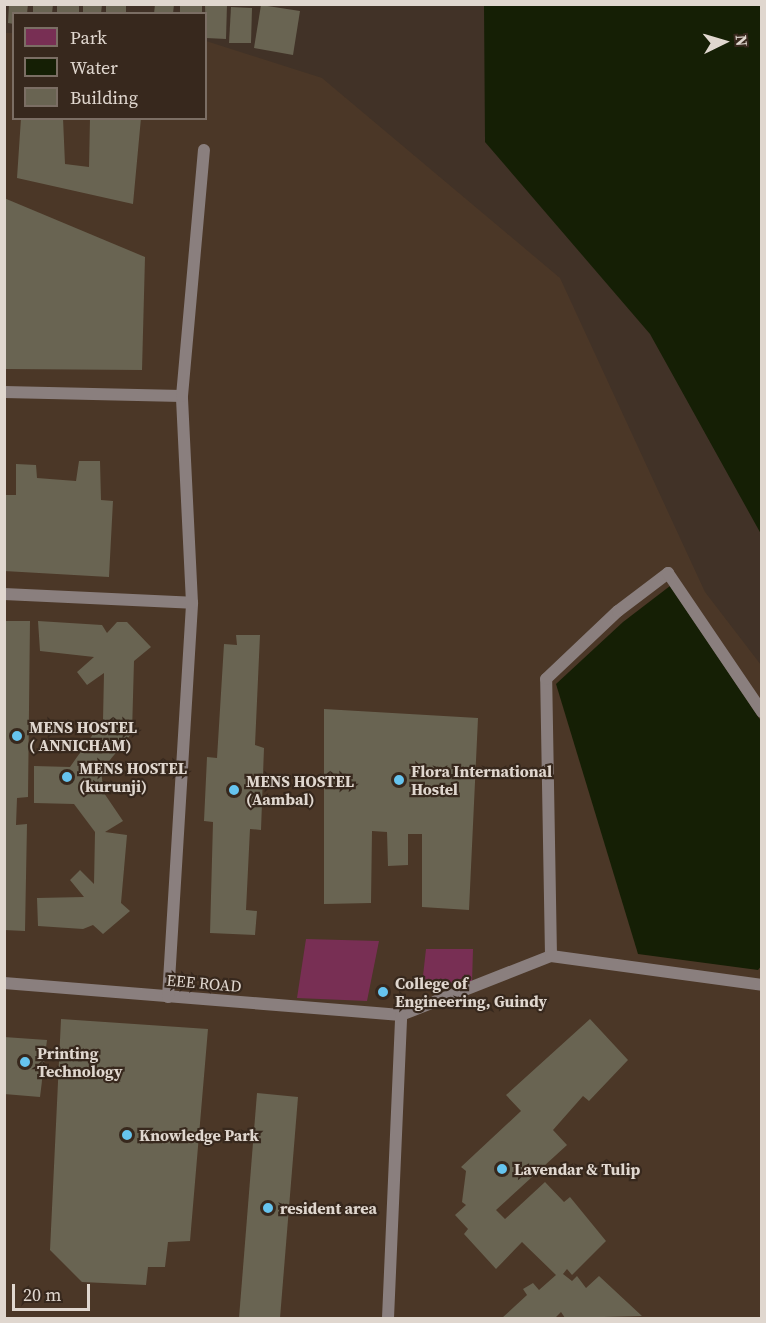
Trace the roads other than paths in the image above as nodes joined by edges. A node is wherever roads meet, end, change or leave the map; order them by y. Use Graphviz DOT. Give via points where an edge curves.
graph roads {
  1 [pos="204,150"];
  2 [pos="4,392"];
  3 [pos="182,396"];
  4 [pos="4,594"];
  5 [pos="192,603"];
  6 [pos="762,712"];
  7 [pos="551,956"];
  8 [pos="4,983"];
  9 [pos="762,985"];
  10 [pos="168,997"];
  11 [pos="400,1016"];
  12 [pos="388,1318"];
  1 -- 3 [label="lane"];
  2 -- 3 [label="lane"];
  3 -- 5 [label="lane"];
  4 -- 5 [label="lane"];
  5 -- 10 [label="lane"];
  6 -- 7 [label="lane" via="668,573 618,611 546,679"];
  7 -- 9 [label="lane"];
  7 -- 11 [label="lane"];
  8 -- 10 [label="lane, EEE ROAD"];
  10 -- 11 [label="lane, EEE ROAD"];
  11 -- 12 [label="lane"];
}
